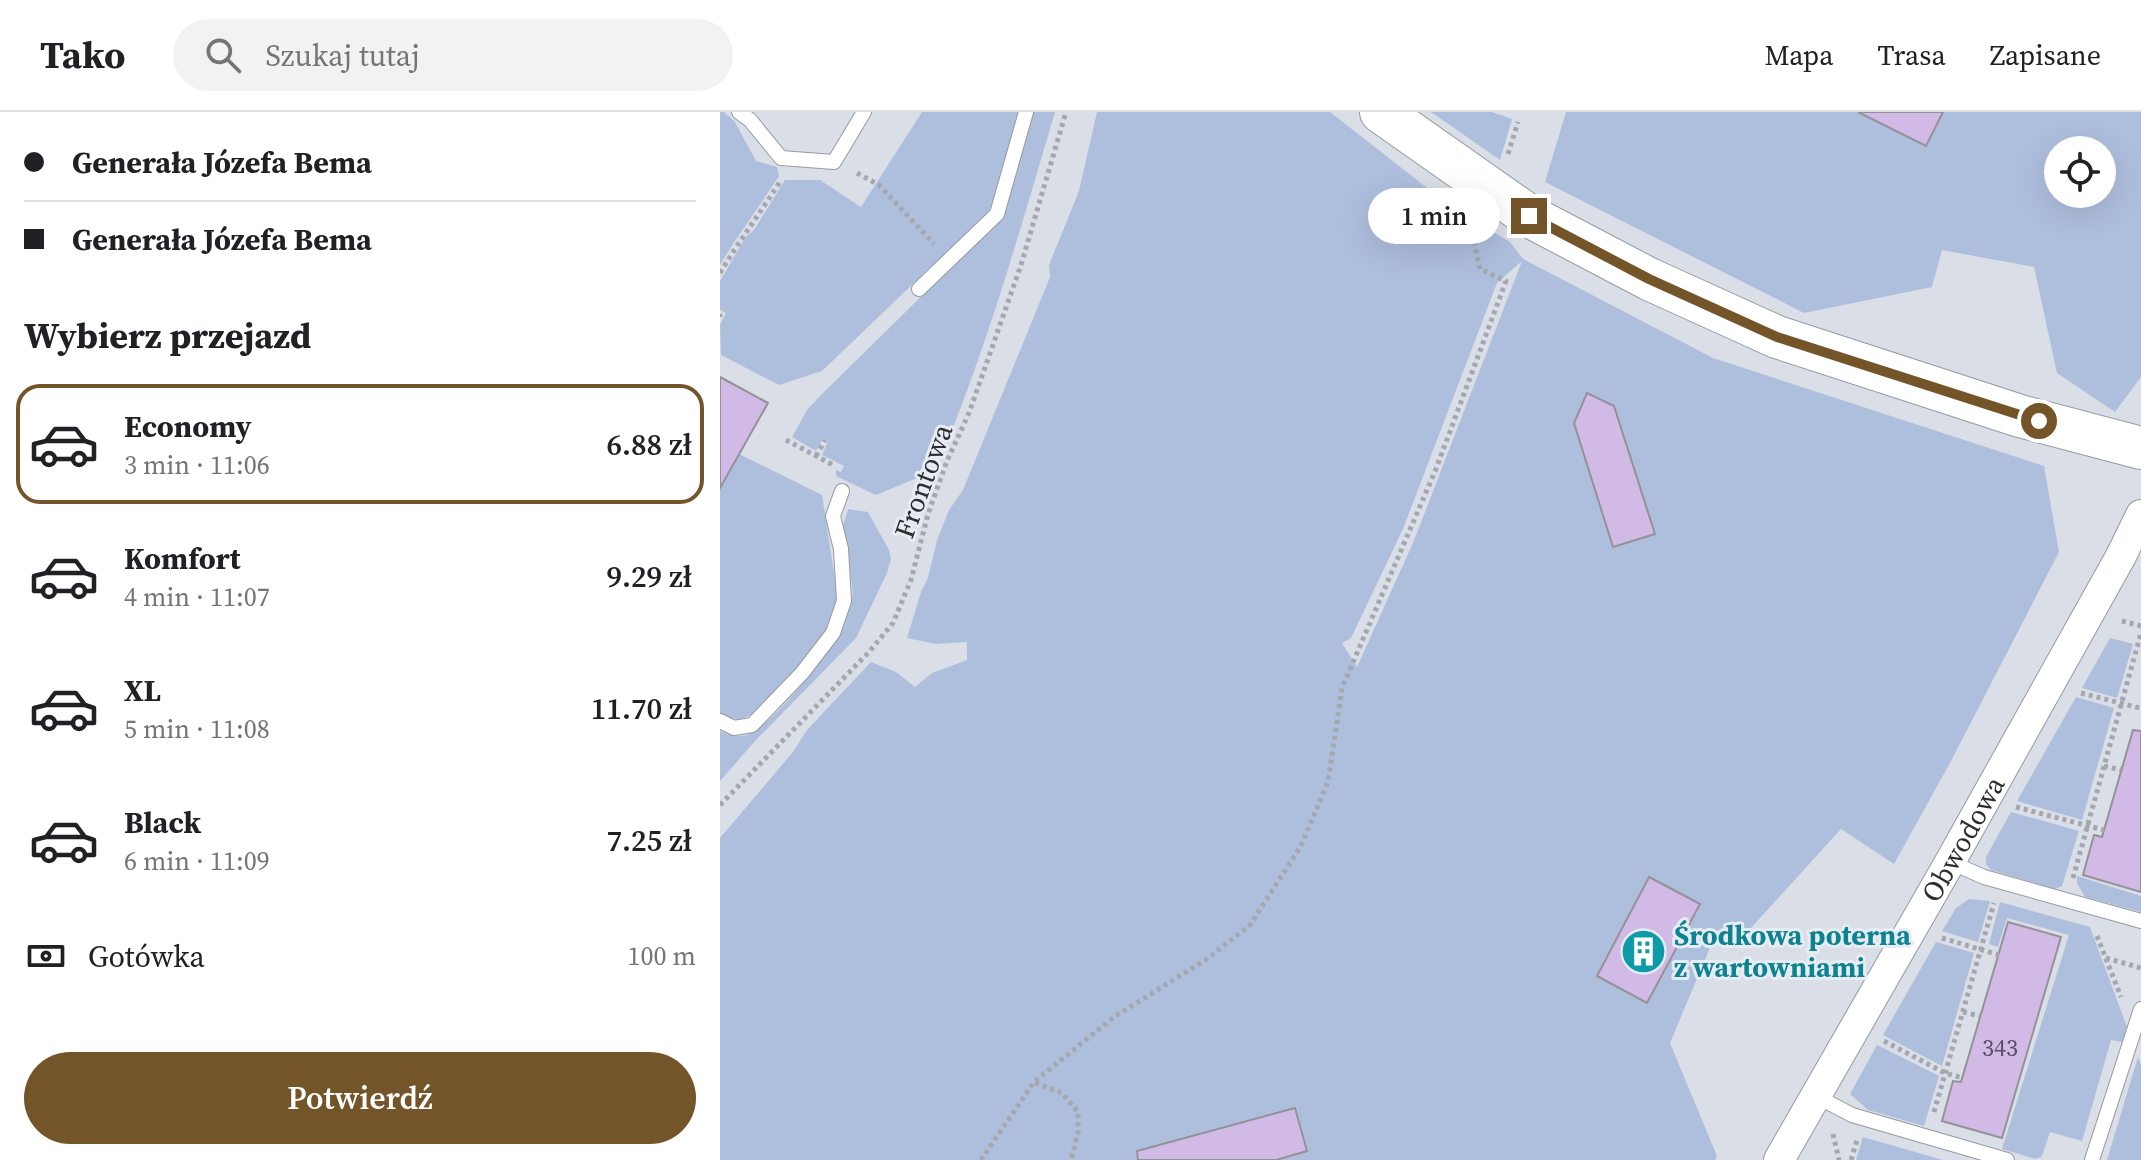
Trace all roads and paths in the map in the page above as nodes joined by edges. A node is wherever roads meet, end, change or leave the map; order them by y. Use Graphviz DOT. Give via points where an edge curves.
graph roads {
  1 [pos="739,112"];
  2 [pos="864,112"];
  3 [pos="1026,112"];
  4 [pos="1066,112"];
  5 [pos="1381,112"];
  6 [pos="1518,122"];
  7 [pos="1507,155"];
  8 [pos="782,179"];
  9 [pos="879,185"];
  10 [pos="1470,222"];
  11 [pos="943,255"];
  12 [pos="720,273"];
  13 [pos="919,289"];
  14 [pos="786,440"];
  15 [pos="825,440"];
  16 [pos="2141,448"];
  17 [pos="816,456"];
  18 [pos="838,467"];
  19 [pos="842,491"];
  20 [pos="2141,515"];
  21 [pos="2114,619"];
  22 [pos="2141,626"];
  23 [pos="2141,633"];
  24 [pos="2072,691"];
  25 [pos="2121,704"];
  26 [pos="2140,708"];
  27 [pos="720,721"];
  28 [pos="2104,766"];
  29 [pos="2121,770"];
  30 [pos="720,805"];
  31 [pos="2007,805"];
  32 [pos="2087,826"];
  33 [pos="2104,830"];
  34 [pos="1950,862"];
  35 [pos="1996,897"];
  36 [pos="2067,901"];
  37 [pos="2141,921"];
  38 [pos="1934,936"];
  39 [pos="1981,949"];
  40 [pos="1999,955"];
  41 [pos="2106,958"];
  42 [pos="2141,968"];
  43 [pos="2141,1009"];
  44 [pos="1963,1012"];
  45 [pos="1980,1016"];
  46 [pos="2134,1031"];
  47 [pos="1876,1037"];
  48 [pos="1945,1073"];
  49 [pos="1963,1078"];
  50 [pos="1034,1082"];
  51 [pos="1816,1096"];
  52 [pos="1935,1109"];
  53 [pos="1832,1129"];
  54 [pos="981,1160"];
  55 [pos="1071,1160"];
  56 [pos="1779,1160"];
  57 [pos="1839,1160"];
  58 [pos="2007,1160"];
  59 [pos="2092,1160"];
  1 -- 2 [label="lane" via="781,158 834,162"];
  3 -- 13 [label="lane" via="997,214"];
  4 -- 30 [label="path, Frontowa" via="1021,265 937,487 893,623"];
  5 -- 16 [label="street" via="1529,216 1649,279 1777,337 2020,416"];
  6 -- 7 [label="path"];
  8 -- 12 [label="path"];
  9 -- 11 [label="path"];
  10 -- 50 [label="path" via="1480,269 1506,281 1436,469 1342,688 1328,782 1301,846 1250,925 1207,959 1114,1017"];
  14 -- 17 [label="path"];
  15 -- 17 [label="path"];
  17 -- 18 [label="path"];
  19 -- 27 [label="lane" via="833,516 844,601 833,633 752,725 734,728"];
  20 -- 34 [label="street, Obwodowa"];
  21 -- 22 [label="path"];
  23 -- 25 [label="path"];
  24 -- 25 [label="path"];
  25 -- 26 [label="path"];
  25 -- 28 [label="path"];
  28 -- 29 [label="path"];
  28 -- 32 [label="path"];
  31 -- 32 [label="path"];
  32 -- 33 [label="path"];
  32 -- 36 [label="path"];
  34 -- 36 [label="lane"];
  34 -- 51 [label="street, Obwodowa"];
  35 -- 39 [label="path"];
  36 -- 37 [label="lane"];
  36 -- 41 [label="path" via="2062,916 2093,924"];
  38 -- 39 [label="path"];
  39 -- 40 [label="path"];
  39 -- 44 [label="path"];
  41 -- 42 [label="path"];
  41 -- 46 [label="path"];
  43 -- 46 [label="lane"];
  44 -- 45 [label="path"];
  44 -- 48 [label="path"];
  46 -- 59 [label="lane"];
  47 -- 48 [label="path"];
  48 -- 49 [label="path"];
  48 -- 52 [label="path"];
  50 -- 54 [label="path"];
  50 -- 55 [label="path" via="1062,1093 1078,1112"];
  51 -- 56 [label="street, Obwodowa"];
  51 -- 58 [label="lane" via="1852,1115"];
  53 -- 57 [label="path"];
}
